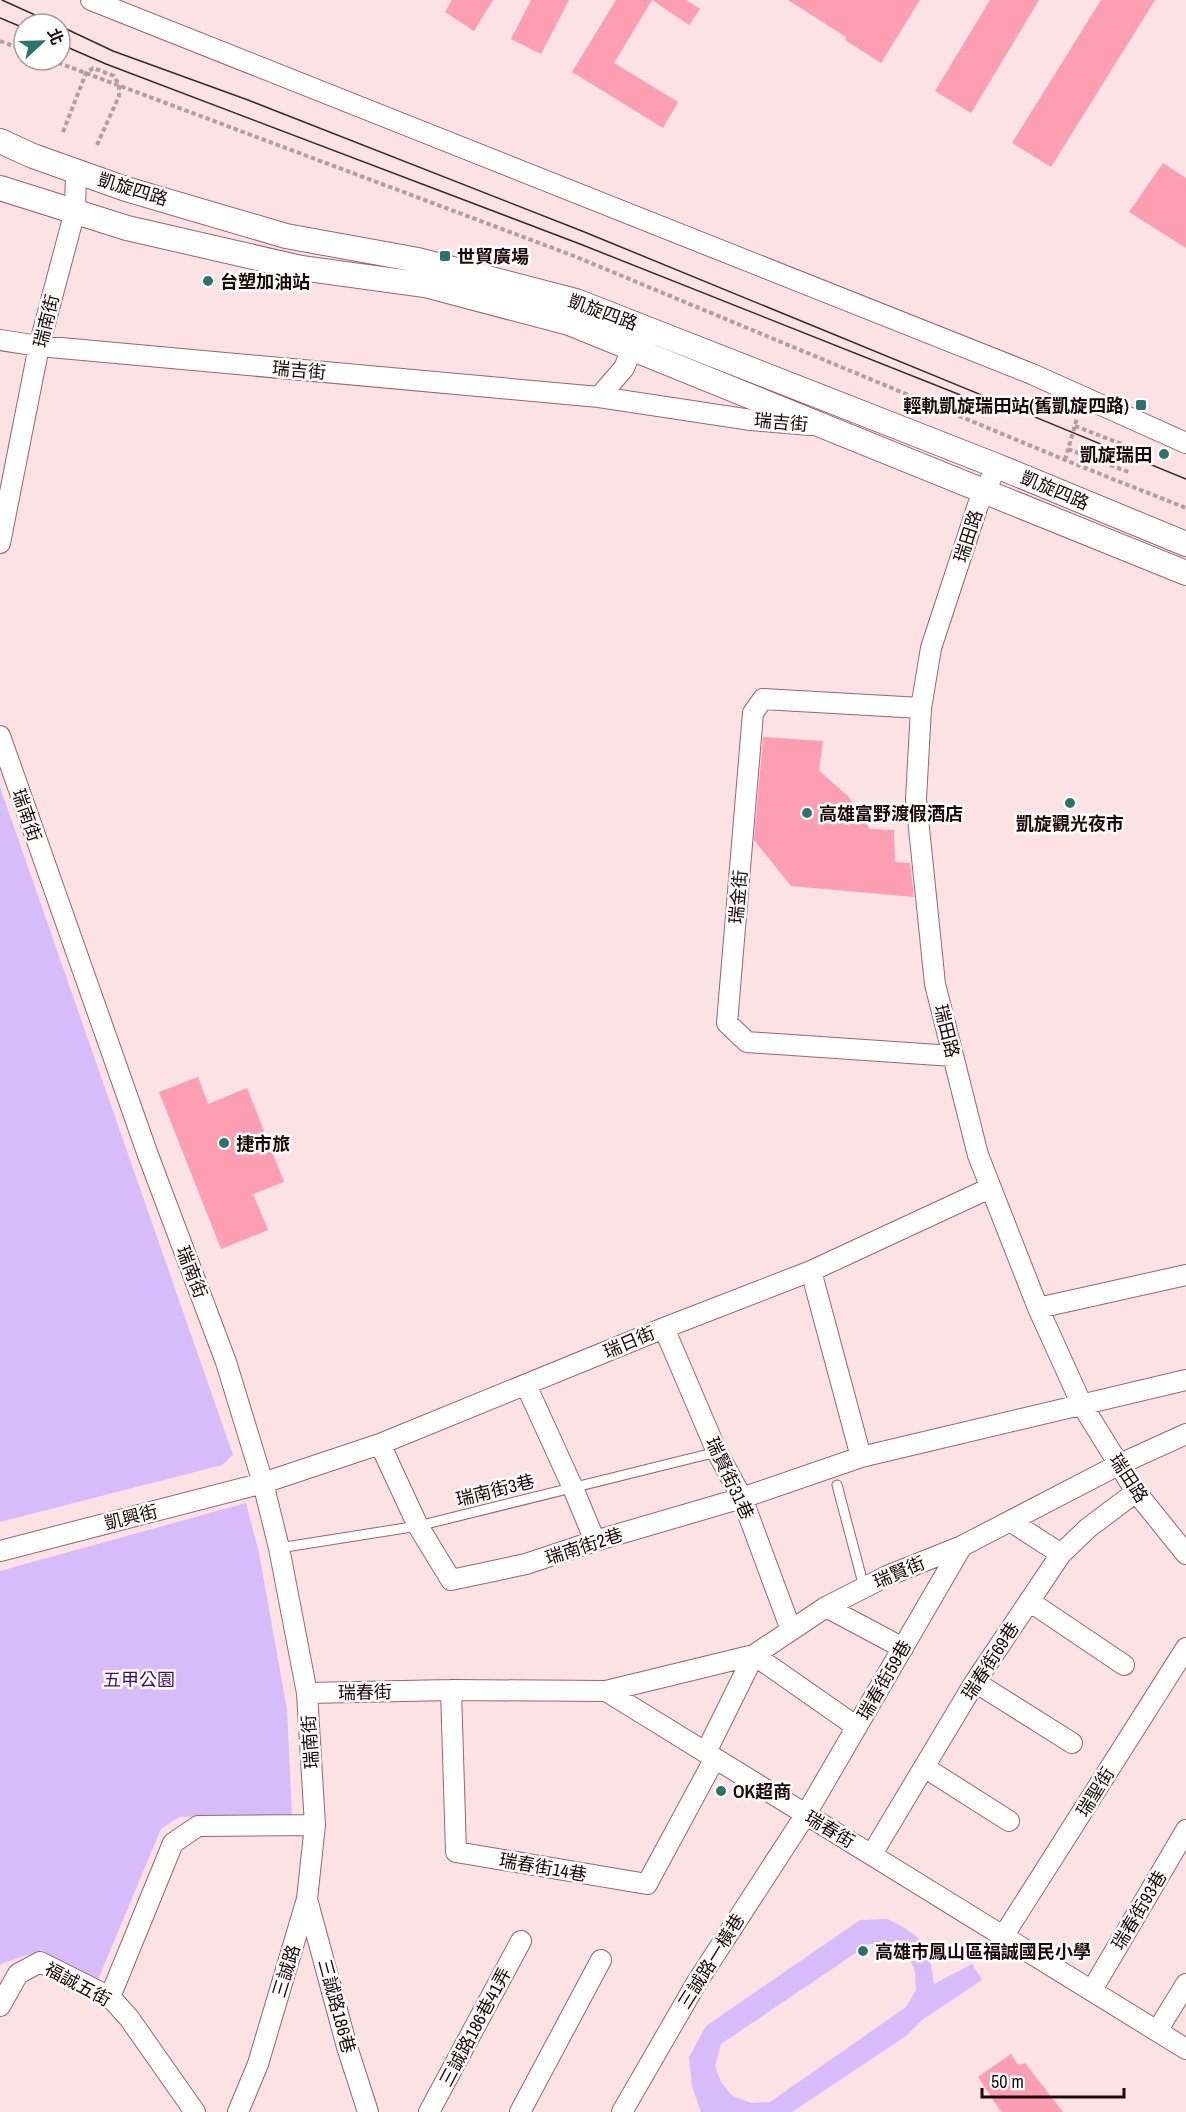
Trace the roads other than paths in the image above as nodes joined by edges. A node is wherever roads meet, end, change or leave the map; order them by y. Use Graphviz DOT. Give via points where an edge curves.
graph roads {
  1 [pos="91,0"];
  2 [pos="0,141"];
  3 [pos="76,171"];
  4 [pos="7,193"];
  5 [pos="75,211"];
  6 [pos="641,326"];
  7 [pos="0,340"];
  8 [pos="39,346"];
  9 [pos="632,349"];
  10 [pos="599,397"];
  11 [pos="821,426"];
  12 [pos="1186,442"];
  13 [pos="997,466"];
  14 [pos="984,491"];
  15 [pos="0,543"];
  16 [pos="1186,544"];
  17 [pos="1186,573"];
  18 [pos="921,708"];
  19 [pos="0,736"];
  20 [pos="953,1056"];
  21 [pos="990,1188"];
  22 [pos="810,1271"];
  23 [pos="1186,1275"];
  24 [pos="1038,1308"];
  25 [pos="664,1328"];
  26 [pos="1186,1380"];
  27 [pos="526,1385"];
  28 [pos="1082,1405"];
  29 [pos="1186,1434"];
  30 [pos="380,1444"];
  31 [pos="717,1452"];
  32 [pos="861,1457"];
  33 [pos="1120,1464"];
  34 [pos="263,1483"];
  35 [pos="837,1485"];
  36 [pos="573,1488"];
  37 [pos="1136,1492"];
  38 [pos="742,1498"];
  39 [pos="1010,1521"];
  40 [pos="418,1526"];
  41 [pos="595,1541"];
  42 [pos="962,1546"];
  43 [pos="279,1548"];
  44 [pos="0,1551"];
  45 [pos="1061,1554"];
  46 [pos="1186,1554"];
  47 [pos="864,1587"];
  48 [pos="1029,1601"];
  49 [pos="826,1607"];
  50 [pos="791,1630"];
  51 [pos="903,1648"];
  52 [pos="1186,1648"];
  53 [pos="754,1654"];
  54 [pos="1124,1665"];
  55 [pos="975,1682"];
  56 [pos="451,1690"];
  57 [pos="606,1691"];
  58 [pos="307,1693"];
  59 [pos="857,1727"];
  60 [pos="1072,1743"];
  61 [pos="711,1755"];
  62 [pos="924,1767"];
  63 [pos="806,1814"];
  64 [pos="1009,1821"];
  65 [pos="315,1825"];
  66 [pos="1186,1830"];
  67 [pos="872,1854"];
  68 [pos="308,1899"];
  69 [pos="1004,1935"];
  70 [pos="521,1941"];
  71 [pos="602,1960"];
  72 [pos="1186,1984"];
  73 [pos="1092,1990"];
  74 [pos="110,1997"];
  75 [pos="0,2006"];
  76 [pos="1157,2031"];
  77 [pos="1186,2049"];
  78 [pos="195,2112"];
  79 [pos="238,2112"];
  80 [pos="368,2112"];
  81 [pos="429,2112"];
  82 [pos="520,2112"];
  83 [pos="622,2112"];
  1 -- 12 [label="street" via="1022,369"];
  2 -- 3 [label="street, 凱旋四路"];
  3 -- 5 [label="street, 瑞南街"];
  3 -- 6 [label="street, 凱旋四路" via="286,236 418,260 576,301"];
  4 -- 5 [label="street, 凱旋四路"];
  5 -- 8 [label="street, 瑞南街"];
  5 -- 9 [label="street, 凱旋四路" via="127,228 301,268 425,285 569,324"];
  6 -- 9 [label="street"];
  6 -- 13 [label="street, 凱旋四路"];
  7 -- 8 [label="street, 瑞吉街"];
  8 -- 10 [label="street, 瑞吉街"];
  8 -- 15 [label="street, 瑞南街"];
  9 -- 10 [label="street" via="624,368"];
  9 -- 11 [label="street, 凱旋四路"];
  10 -- 11 [label="street, 瑞吉街" via="751,420"];
  11 -- 14 [label="street, 凱旋四路"];
  13 -- 14 [label="street, 瑞田路"];
  13 -- 16 [label="street, 凱旋四路"];
  14 -- 17 [label="street, 凱旋四路"];
  14 -- 18 [label="street, 瑞田路" via="931,648"];
  18 -- 20 [label="street, 瑞田路" via="916,799 935,984"];
  18 -- 20 [label="street, 瑞金街" via="763,699 753,713 728,1023 747,1042"];
  19 -- 34 [label="street, 瑞南街" via="148,1155 226,1362"];
  20 -- 21 [label="street, 瑞田路"];
  21 -- 22 [label="street, 瑞日街"];
  21 -- 24 [label="street, 瑞田路"];
  22 -- 25 [label="street, 瑞日街"];
  22 -- 32 [label="street"];
  23 -- 24 [label="street"];
  24 -- 28 [label="street, 瑞田路"];
  25 -- 27 [label="street, 瑞日街"];
  25 -- 31 [label="street, 瑞賢街31巷"];
  26 -- 28 [label="street, 瑞南街2巷"];
  27 -- 30 [label="street, 瑞日街"];
  27 -- 36 [label="street"];
  28 -- 32 [label="street, 瑞南街2巷"];
  28 -- 33 [label="street, 瑞田路"];
  29 -- 33 [label="street, 瑞賢街"];
  30 -- 34 [label="street, 瑞日街"];
  30 -- 40 [label="street, 瑞南街2巷"];
  31 -- 36 [label="lane, 瑞南街3巷"];
  31 -- 38 [label="street, 瑞賢街31巷"];
  32 -- 38 [label="street, 瑞南街2巷"];
  33 -- 37 [label="street, 瑞田路"];
  33 -- 39 [label="street, 瑞賢街"];
  34 -- 43 [label="street, 瑞南街"];
  34 -- 44 [label="street, 凱興街"];
  35 -- 47 [label="lane"];
  36 -- 40 [label="lane, 瑞南街3巷"];
  36 -- 41 [label="street"];
  37 -- 45 [label="street, 瑞春街69巷" via="1088,1527"];
  37 -- 46 [label="street, 瑞田路"];
  38 -- 41 [label="street, 瑞南街2巷"];
  38 -- 50 [label="street, 瑞賢街31巷"];
  39 -- 42 [label="street, 瑞賢街"];
  39 -- 45 [label="street"];
  40 -- 41 [label="street, 瑞南街2巷" via="452,1580 526,1564"];
  40 -- 43 [label="lane, 瑞南街3巷"];
  42 -- 47 [label="street, 瑞賢街"];
  42 -- 51 [label="street, 瑞春街59巷"];
  43 -- 58 [label="street, 瑞南街"];
  45 -- 48 [label="street, 瑞春街69巷"];
  47 -- 49 [label="street, 瑞賢街"];
  48 -- 54 [label="street"];
  48 -- 55 [label="street, 瑞春街69巷"];
  49 -- 50 [label="street, 瑞賢街"];
  49 -- 51 [label="street"];
  50 -- 53 [label="street, 瑞賢街"];
  51 -- 59 [label="street, 瑞春街59巷"];
  52 -- 69 [label="street, 瑞聖街"];
  53 -- 57 [label="street, 瑞賢街"];
  53 -- 59 [label="street"];
  53 -- 61 [label="street"];
  55 -- 60 [label="street"];
  55 -- 62 [label="street, 瑞春街69巷"];
  56 -- 57 [label="street, 瑞春街"];
  56 -- 58 [label="street, 瑞春街"];
  56 -- 61 [label="street, 瑞春街14巷" via="456,1852 647,1884"];
  57 -- 61 [label="street, 瑞春街"];
  58 -- 65 [label="street, 瑞南街"];
  59 -- 63 [label="street, 瑞春街59巷"];
  61 -- 63 [label="street, 瑞春街"];
  62 -- 64 [label="street"];
  62 -- 67 [label="street, 瑞春街69巷"];
  63 -- 67 [label="street, 瑞春街"];
  63 -- 83 [label="street, 三誠路一橫巷" via="697,1982"];
  65 -- 68 [label="street, 三誠路"];
  65 -- 74 [label="street" via="198,1826 172,1843"];
  66 -- 73 [label="street, 瑞春街93巷"];
  67 -- 69 [label="street, 瑞春街"];
  68 -- 79 [label="street, 三誠路" via="258,2064"];
  68 -- 80 [label="street, 三誠路186巷"];
  69 -- 73 [label="street, 瑞春街"];
  70 -- 81 [label="street, 三誠路186巷41弄"];
  71 -- 82 [label="street"];
  72 -- 76 [label="street"];
  73 -- 76 [label="street, 瑞春街"];
  74 -- 75 [label="street, 福誠五街" via="40,1962 18,1974"];
  74 -- 78 [label="street, 福誠五街"];
  76 -- 77 [label="street, 瑞春街"];
}
